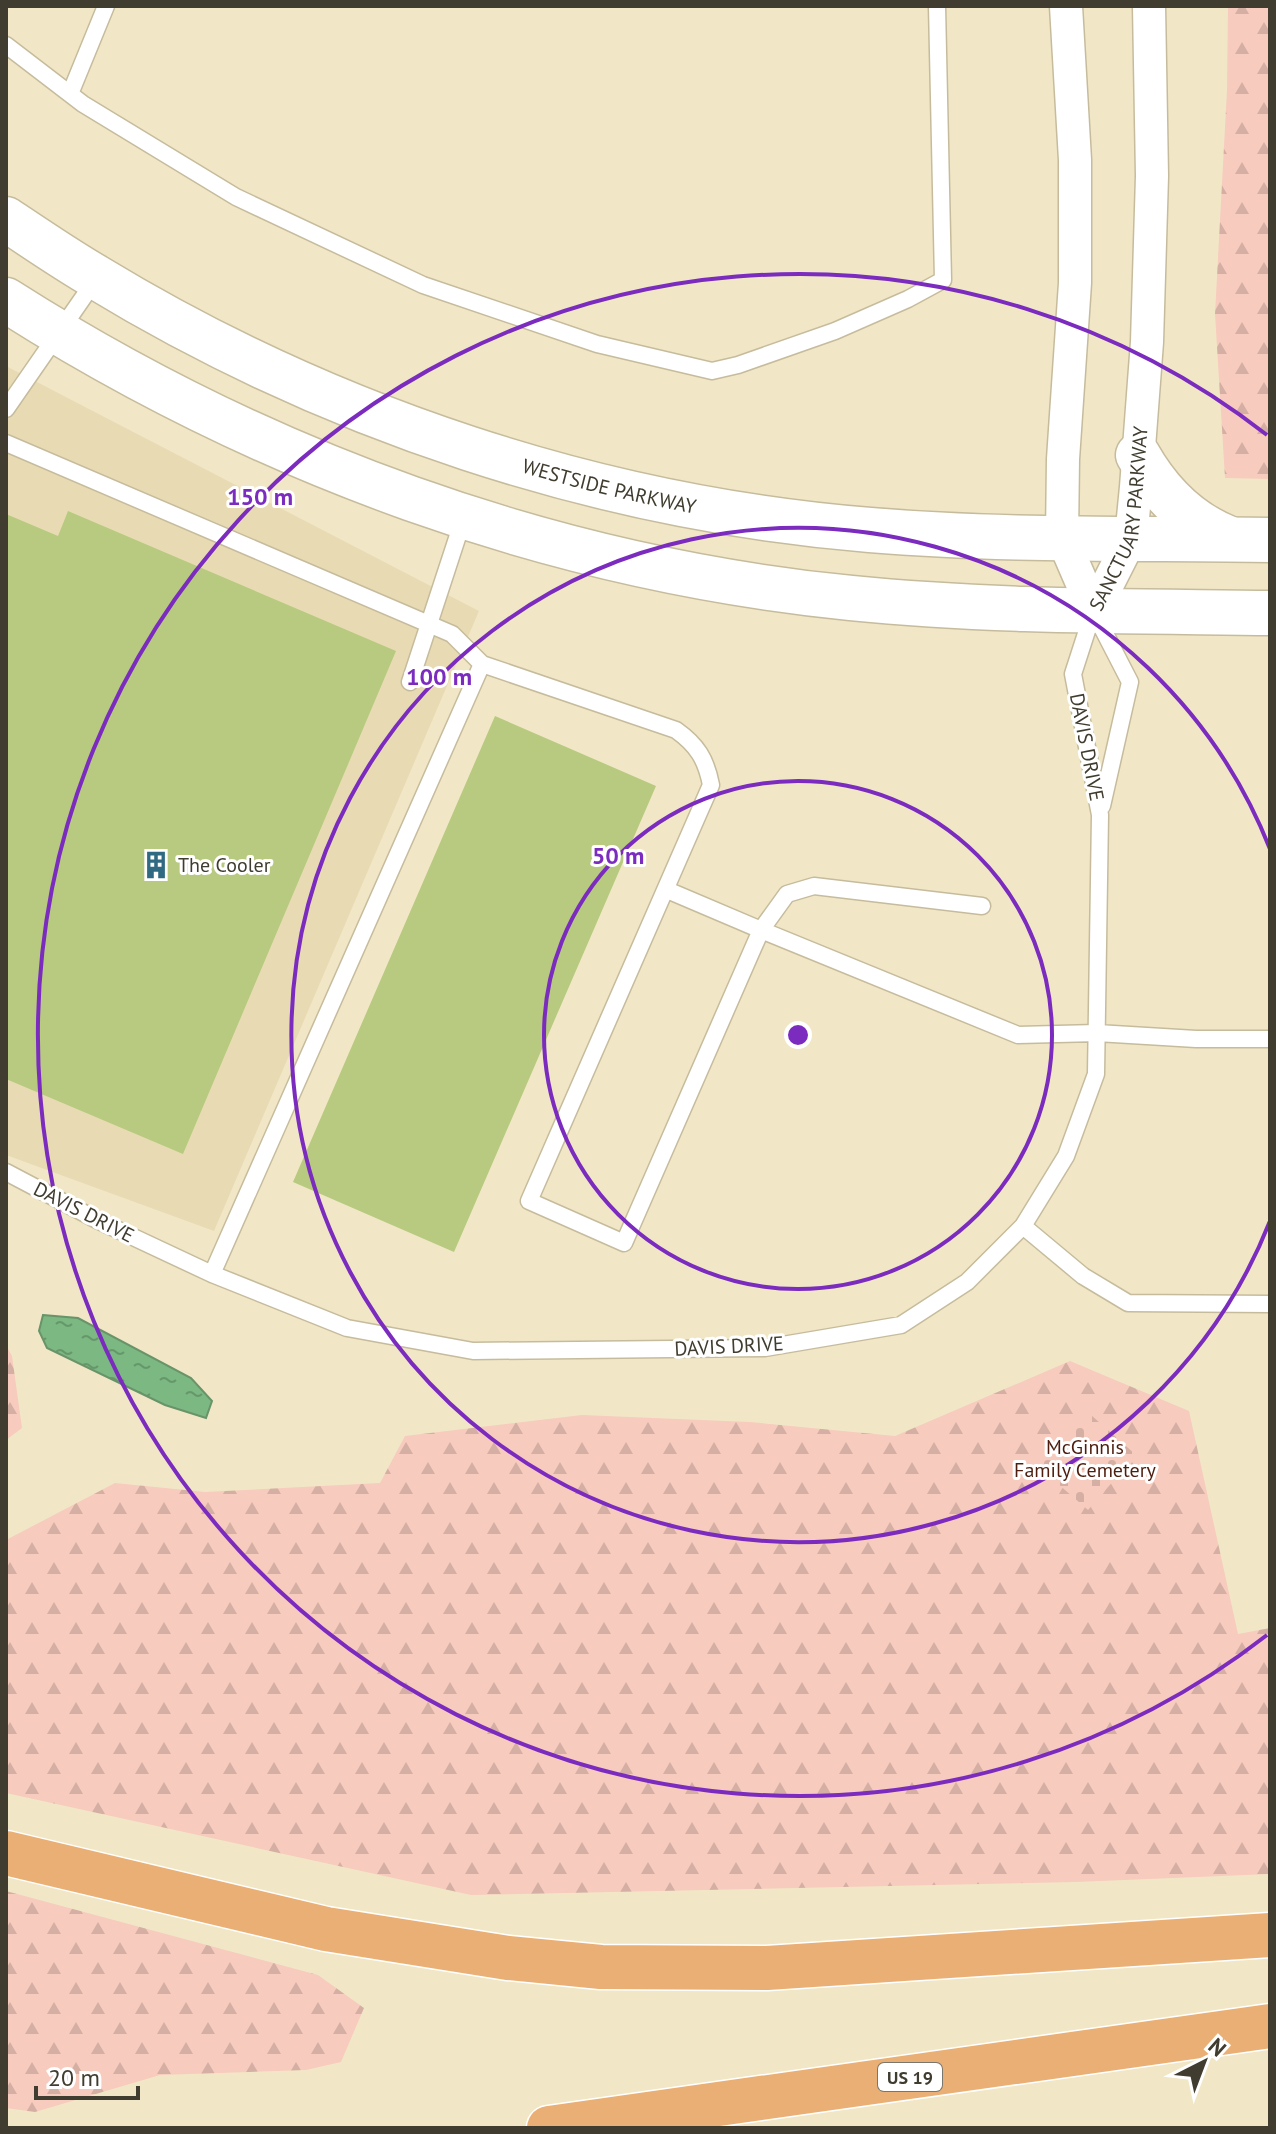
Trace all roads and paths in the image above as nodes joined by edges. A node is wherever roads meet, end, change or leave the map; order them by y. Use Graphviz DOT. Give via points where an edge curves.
graph roads {
  1 [pos="106,6"];
  2 [pos="937,6"];
  3 [pos="1066,6"];
  4 [pos="1149,6"];
  5 [pos="6,45"];
  6 [pos="70,94"];
  7 [pos="6,219"];
  8 [pos="96,278"];
  9 [pos="6,300"];
  10 [pos="60,334"];
  11 [pos="6,409"];
  12 [pos="6,443"];
  13 [pos="1138,455"];
  14 [pos="464,516"];
  15 [pos="1062,537"];
  16 [pos="1131,538"];
  17 [pos="1250,540"];
  18 [pos="1094,611"];
  19 [pos="1270,613"];
  20 [pos="429,626"];
  21 [pos="482,664"];
  22 [pos="410,682"];
  23 [pos="1100,815"];
  24 [pos="667,890"];
  25 [pos="982,906"];
  26 [pos="761,930"];
  27 [pos="1097,1033"];
  28 [pos="1270,1039"];
  29 [pos="6,1172"];
  30 [pos="1023,1226"];
  31 [pos="212,1274"];
  32 [pos="1270,1304"];
  33 [pos="6,1853"];
  34 [pos="1270,1935"];
  35 [pos="1270,2026"];
  36 [pos="549,2128"];
  1 -- 6 [label="lane"];
  2 -- 6 [label="lane" via="943,280 835,331 712,371 597,344 423,285 236,197"];
  3 -- 15 [label="street, SANCTUARY PARKWAY" via="1075,283"];
  4 -- 13 [label="street, SANCTUARY PARKWAY" via="1152,176"];
  5 -- 6 [label="lane"];
  7 -- 8 [label="main road, WESTSIDE PARKWAY"];
  8 -- 10 [label="lane"];
  8 -- 15 [label="main road, WESTSIDE PARKWAY" via="286,376 455,444 540,469 760,518 868,530"];
  9 -- 10 [label="main road"];
  10 -- 11 [label="lane"];
  10 -- 14 [label="main road" via="154,388 252,435 349,477"];
  12 -- 20 [label="lane"];
  13 -- 16 [label="street, SANCTUARY PARKWAY"];
  13 -- 17 [label="main road" via="1166,496 1209,531"];
  14 -- 18 [label="main road" via="753,585 941,605"];
  14 -- 20 [label="lane"];
  15 -- 16 [label="main road, WESTSIDE PARKWAY"];
  15 -- 18 [label="street, SANCTUARY PARKWAY"];
  16 -- 17 [label="main road, WESTSIDE PARKWAY"];
  16 -- 18 [label="street, SANCTUARY PARKWAY"];
  18 -- 19 [label="main road"];
  18 -- 23 [label="lane, DAVIS DRIVE" via="1073,674"];
  18 -- 23 [label="lane, DAVIS DRIVE" via="1130,682"];
  20 -- 21 [label="lane" via="452,634"];
  20 -- 22 [label="lane"];
  21 -- 24 [label="lane" via="676,730 692,742 706,762 711,785"];
  21 -- 31 [label="lane"];
  23 -- 27 [label="lane, DAVIS DRIVE"];
  24 -- 26 [label="lane"];
  24 -- 26 [label="lane" via="529,1201 624,1243"];
  25 -- 26 [label="lane" via="814,886 787,894"];
  26 -- 27 [label="lane" via="1018,1035"];
  27 -- 28 [label="lane"];
  27 -- 30 [label="lane, DAVIS DRIVE" via="1096,1074 1066,1156"];
  29 -- 31 [label="lane, DAVIS DRIVE"];
  30 -- 31 [label="lane, DAVIS DRIVE" via="967,1282 901,1325 765,1348 473,1351 347,1328"];
  30 -- 32 [label="lane" via="1083,1276 1128,1303"];
  33 -- 34 [label="highway" via="326,1929 601,1967 796,1967"];
  35 -- 36 [label="highway, US 19"];
}
